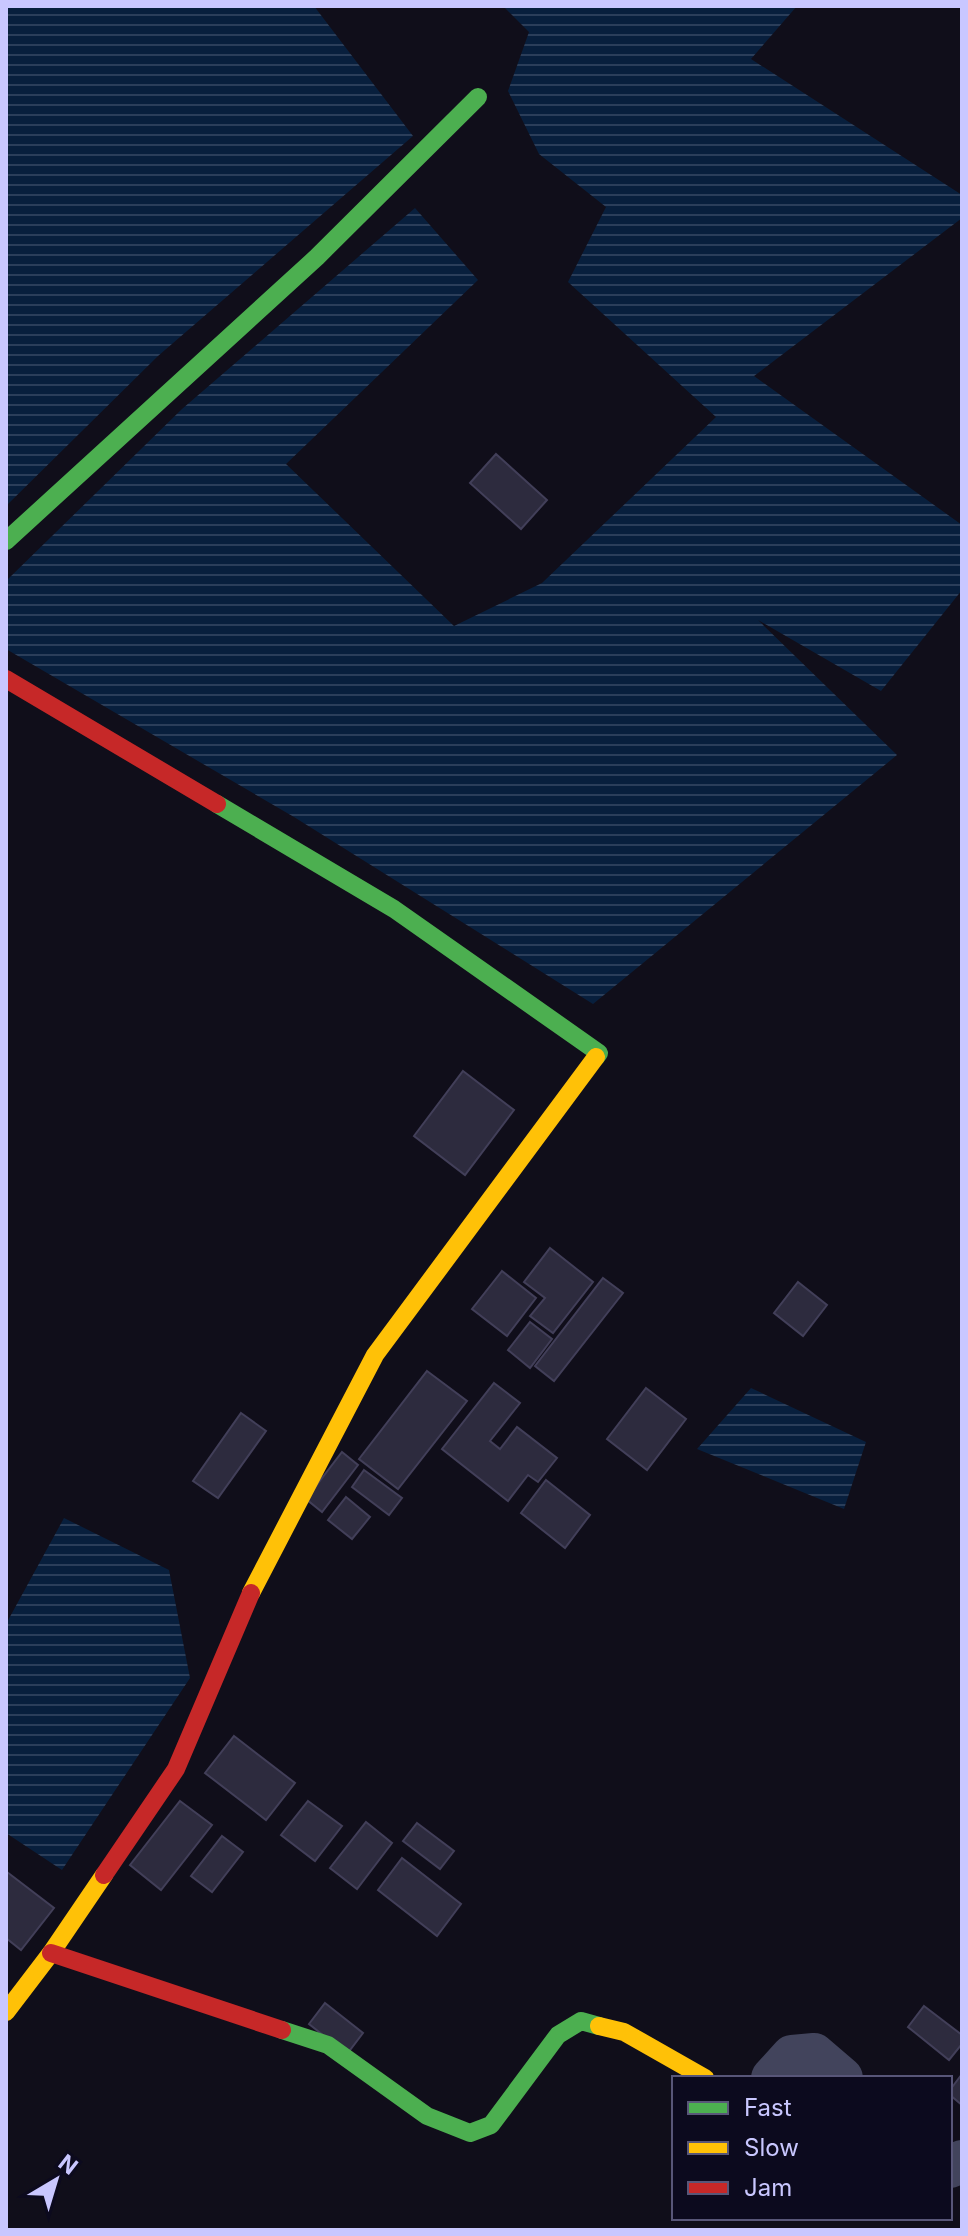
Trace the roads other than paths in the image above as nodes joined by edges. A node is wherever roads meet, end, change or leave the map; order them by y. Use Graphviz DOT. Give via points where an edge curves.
graph roads {
  1 [pos="478,97"];
  2 [pos="6,541"];
  3 [pos="6,679"];
  4 [pos="51,1953"];
  5 [pos="6,2012"];
  6 [pos="701,2076"];
  7 [pos="774,2076"];
  8 [pos="840,2076"];
  1 -- 2 [label="street" via="317,257"];
  3 -- 4 [label="street" via="394,909 599,1053 375,1355 242,1611 176,1769"];
  4 -- 5 [label="street"];
  4 -- 6 [label="street" via="328,2045 427,2116 470,2133 491,2125 558,2035 581,2021 624,2032"];
  7 -- 8 [label="street" via="792,2056 814,2054"];
}
